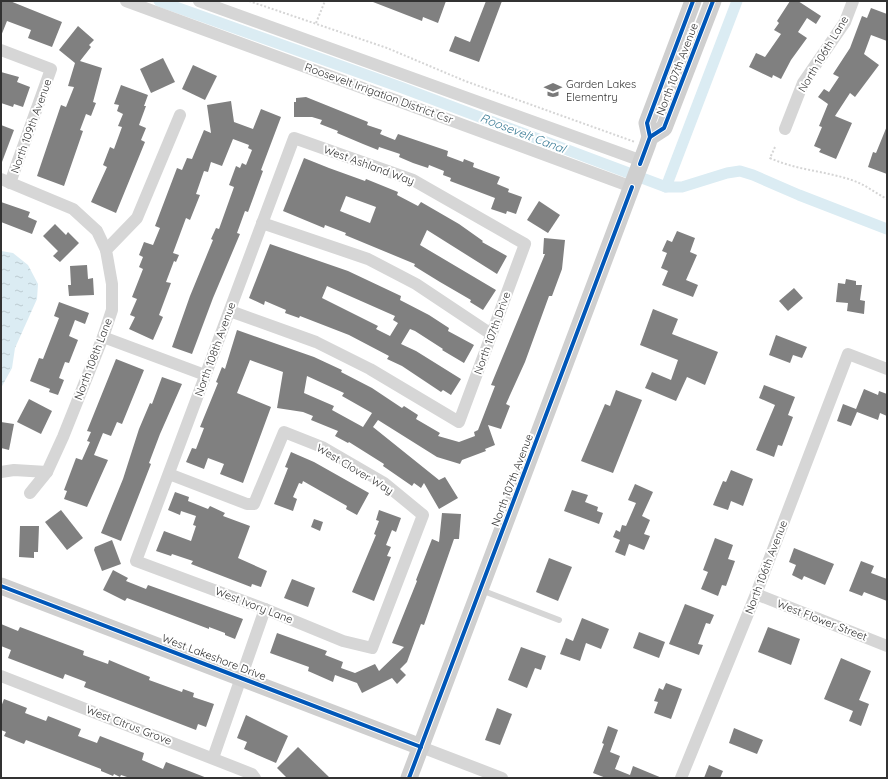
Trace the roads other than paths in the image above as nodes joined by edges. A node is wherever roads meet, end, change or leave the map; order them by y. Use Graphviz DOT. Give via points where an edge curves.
graph roads {
  1 [pos="126,1"];
  2 [pos="199,1"];
  3 [pos="694,1"];
  4 [pos="713,1"];
  5 [pos="853,1"];
  6 [pos="1,50"];
  7 [pos="180,115"];
  8 [pos="785,129"];
  9 [pos="294,138"];
  10 [pos="645,152"];
  11 [pos="6,181"];
  12 [pos="632,187"];
  13 [pos="262,224"];
  14 [pos="525,244"];
  15 [pos="106,250"];
  16 [pos="230,310"];
  17 [pos="491,334"];
  18 [pos="103,337"];
  19 [pos="887,369"];
  20 [pos="205,375"];
  21 [pos="1,472"];
  22 [pos="47,472"];
  23 [pos="169,474"];
  24 [pos="30,492"];
  25 [pos="136,561"];
  26 [pos="1,586"];
  27 [pos="480,590"];
  28 [pos="756,594"];
  29 [pos="265,609"];
  30 [pos="559,620"];
  31 [pos="887,646"];
  32 [pos="372,648"];
  33 [pos="1,676"];
  34 [pos="242,677"];
  35 [pos="421,747"];
  36 [pos="213,758"];
  37 [pos="255,778"];
  38 [pos="409,778"];
  39 [pos="502,778"];
  40 [pos="681,778"];
  1 -- 12 [label="street, Roosevelt Irrigation District Csr"];
  2 -- 10 [label="street"];
  3 -- 10 [label="main road, North 107th Avenue" via="647,123"];
  4 -- 10 [label="main road, North 107th Avenue" via="664,128"];
  5 -- 8 [label="street, North 106th Lane" via="845,22 803,83"];
  6 -- 11 [label="street, North 109th Avenue" via="52,69"];
  7 -- 15 [label="street" via="137,218"];
  9 -- 13 [label="street, North 108th Avenue"];
  9 -- 14 [label="street, West Ashland Way" via="414,180"];
  10 -- 12 [label="main road, North 107th Avenue"];
  11 -- 15 [label="street, North 108th Lane" via="73,209 97,231"];
  12 -- 27 [label="main road, North 107th Avenue"];
  13 -- 16 [label="street, North 108th Avenue"];
  13 -- 17 [label="street" via="368,260 416,284"];
  14 -- 17 [label="street, North 107th Drive"];
  15 -- 18 [label="street, North 108th Lane" via="112,284 112,303"];
  16 -- 17 [label="street, North 107th Drive" via="316,342 370,369 459,422"];
  16 -- 20 [label="street, North 108th Avenue"];
  18 -- 20 [label="street"];
  18 -- 22 [label="street, North 108th Lane"];
  19 -- 28 [label="street, North 106th Avenue" via="848,354"];
  20 -- 23 [label="street, North 108th Avenue"];
  21 -- 22 [label="street"];
  22 -- 24 [label="street, North 108th Lane"];
  23 -- 25 [label="street, North 108th Avenue"];
  23 -- 32 [label="street, West Clover Way" via="247,504 254,504 284,432 322,447 384,483 423,515"];
  25 -- 29 [label="street, West Ivory Lane"];
  26 -- 34 [label="main road, West Lakeshore Drive"];
  27 -- 30 [label="lane"];
  27 -- 35 [label="main road, North 107th Avenue"];
  28 -- 31 [label="street, West Flower Street"];
  28 -- 40 [label="street, North 106th Avenue"];
  29 -- 32 [label="street, West Ivory Lane" via="343,641"];
  29 -- 34 [label="street"];
  33 -- 36 [label="street, West Citrus Grove"];
  34 -- 35 [label="main road, West Lakeshore Drive"];
  34 -- 36 [label="street"];
  35 -- 38 [label="main road, North 107th Avenue"];
  35 -- 39 [label="street"];
  36 -- 37 [label="street, West Citrus Grove" via="252,774"];
}
